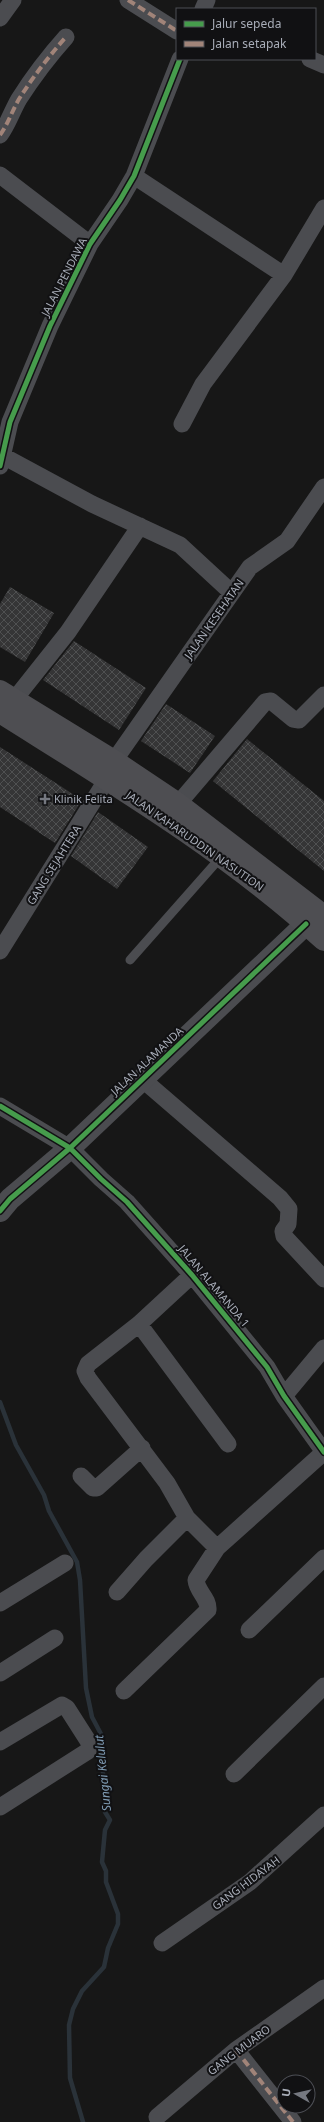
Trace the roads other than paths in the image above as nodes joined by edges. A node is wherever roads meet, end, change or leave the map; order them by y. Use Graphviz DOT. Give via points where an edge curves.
graph roads {
  1 [pos="13,0"];
  2 [pos="128,0"];
  3 [pos="0,18"];
  4 [pos="176,30"];
  5 [pos="66,36"];
  6 [pos="180,60"];
  7 [pos="312,60"];
  8 [pos="324,65"];
  9 [pos="0,135"];
  10 [pos="0,175"];
  11 [pos="134,176"];
  12 [pos="324,208"];
  13 [pos="90,244"];
  14 [pos="284,275"];
  15 [pos="182,424"];
  16 [pos="1,461"];
  17 [pos="324,487"];
  18 [pos="140,526"];
  19 [pos="232,593"];
  20 [pos="324,695"];
  21 [pos="5,701"];
  22 [pos="111,770"];
  23 [pos="178,804"];
  24 [pos="221,857"];
  25 [pos="315,920"];
  26 [pos="324,940"];
  27 [pos="1,949"];
  28 [pos="130,960"];
  29 [pos="142,1079"];
  30 [pos="0,1106"];
  31 [pos="70,1148"];
  32 [pos="0,1211"];
  33 [pos="192,1275"];
  34 [pos="324,1279"];
  35 [pos="139,1324"];
  36 [pos="324,1348"];
  37 [pos="284,1396"];
  38 [pos="228,1444"];
  39 [pos="142,1448"];
  40 [pos="324,1452"];
  41 [pos="81,1476"];
  42 [pos="187,1518"];
  43 [pos="217,1548"];
  44 [pos="324,1558"];
  45 [pos="65,1563"];
  46 [pos="117,1592"];
  47 [pos="0,1603"];
  48 [pos="249,1630"];
  49 [pos="55,1638"];
  50 [pos="0,1673"];
  51 [pos="324,1686"];
  52 [pos="124,1691"];
  53 [pos="0,1742"];
  54 [pos="234,1774"];
  55 [pos="0,1807"];
  56 [pos="324,1815"];
  57 [pos="162,1943"];
  58 [pos="324,1988"];
  59 [pos="236,2050"];
  60 [pos="157,2117"];
  61 [pos="293,2122"];
  1 -- 3 [label="street"];
  2 -- 4 [label="street"];
  5 -- 9 [label="street" via="18,100 9,122"];
  6 -- 11 [label="street, JALAN PENDAWA"];
  7 -- 8 [label="street"];
  10 -- 13 [label="street"];
  11 -- 13 [label="street, JALAN PENDAWA"];
  11 -- 14 [label="street"];
  12 -- 14 [label="street"];
  13 -- 16 [label="street, JALAN PENDAWA" via="50,326 10,422"];
  14 -- 15 [label="street" via="203,384"];
  16 -- 18 [label="street"];
  17 -- 19 [label="street, JALAN KESEHATAN" via="287,541 250,567"];
  18 -- 19 [label="street" via="180,545"];
  18 -- 21 [label="street" via="68,632"];
  19 -- 22 [label="street, JALAN KESEHATAN"];
  20 -- 23 [label="street" via="299,720 271,701 265,702"];
  21 -- 22 [label="highway, JALAN KAHARUDDIN NASUTION"];
  22 -- 23 [label="highway, JALAN KAHARUDDIN NASUTION"];
  22 -- 24 [label="highway, JALAN KAHARUDDIN NASUTION"];
  22 -- 27 [label="street, GANG SEJAHTERA"];
  23 -- 25 [label="highway, JALAN KAHARUDDIN NASUTION"];
  24 -- 25 [label="highway, JALAN KAHARUDDIN NASUTION"];
  24 -- 28 [label="lane"];
  25 -- 26 [label="highway, JALAN KAHARUDDIN NASUTION"];
  25 -- 29 [label="street, JALAN ALAMANDA"];
  29 -- 31 [label="street, JALAN ALAMANDA"];
  29 -- 34 [label="street" via="280,1198 289,1209 284,1236"];
  30 -- 31 [label="street, JALAN ALAMANDA 1"];
  31 -- 32 [label="street, JALAN ALAMANDA" via="10,1199"];
  31 -- 33 [label="street, JALAN ALAMANDA 1" via="127,1202"];
  33 -- 35 [label="street"];
  33 -- 37 [label="street, JALAN ALAMANDA 1" via="267,1367"];
  35 -- 38 [label="street"];
  35 -- 39 [label="street" via="88,1364 86,1370 88,1378"];
  36 -- 37 [label="street"];
  37 -- 40 [label="street, JALAN ALAMANDA 1"];
  39 -- 41 [label="street" via="97,1488 93,1488"];
  39 -- 42 [label="street" via="167,1483"];
  40 -- 43 [label="street"];
  42 -- 43 [label="street"];
  42 -- 46 [label="street"];
  43 -- 52 [label="street" via="196,1580 197,1588 208,1602 208,1610"];
  44 -- 48 [label="street"];
  45 -- 47 [label="street"];
  49 -- 50 [label="street"];
  51 -- 54 [label="street"];
  53 -- 55 [label="street" via="62,1704 90,1744 88,1751"];
  56 -- 57 [label="street, GANG HIDAYAH" via="250,1882"];
  58 -- 59 [label="street, GANG MUARO"];
  59 -- 60 [label="street, GANG MUARO"];
  59 -- 61 [label="street"];
}
